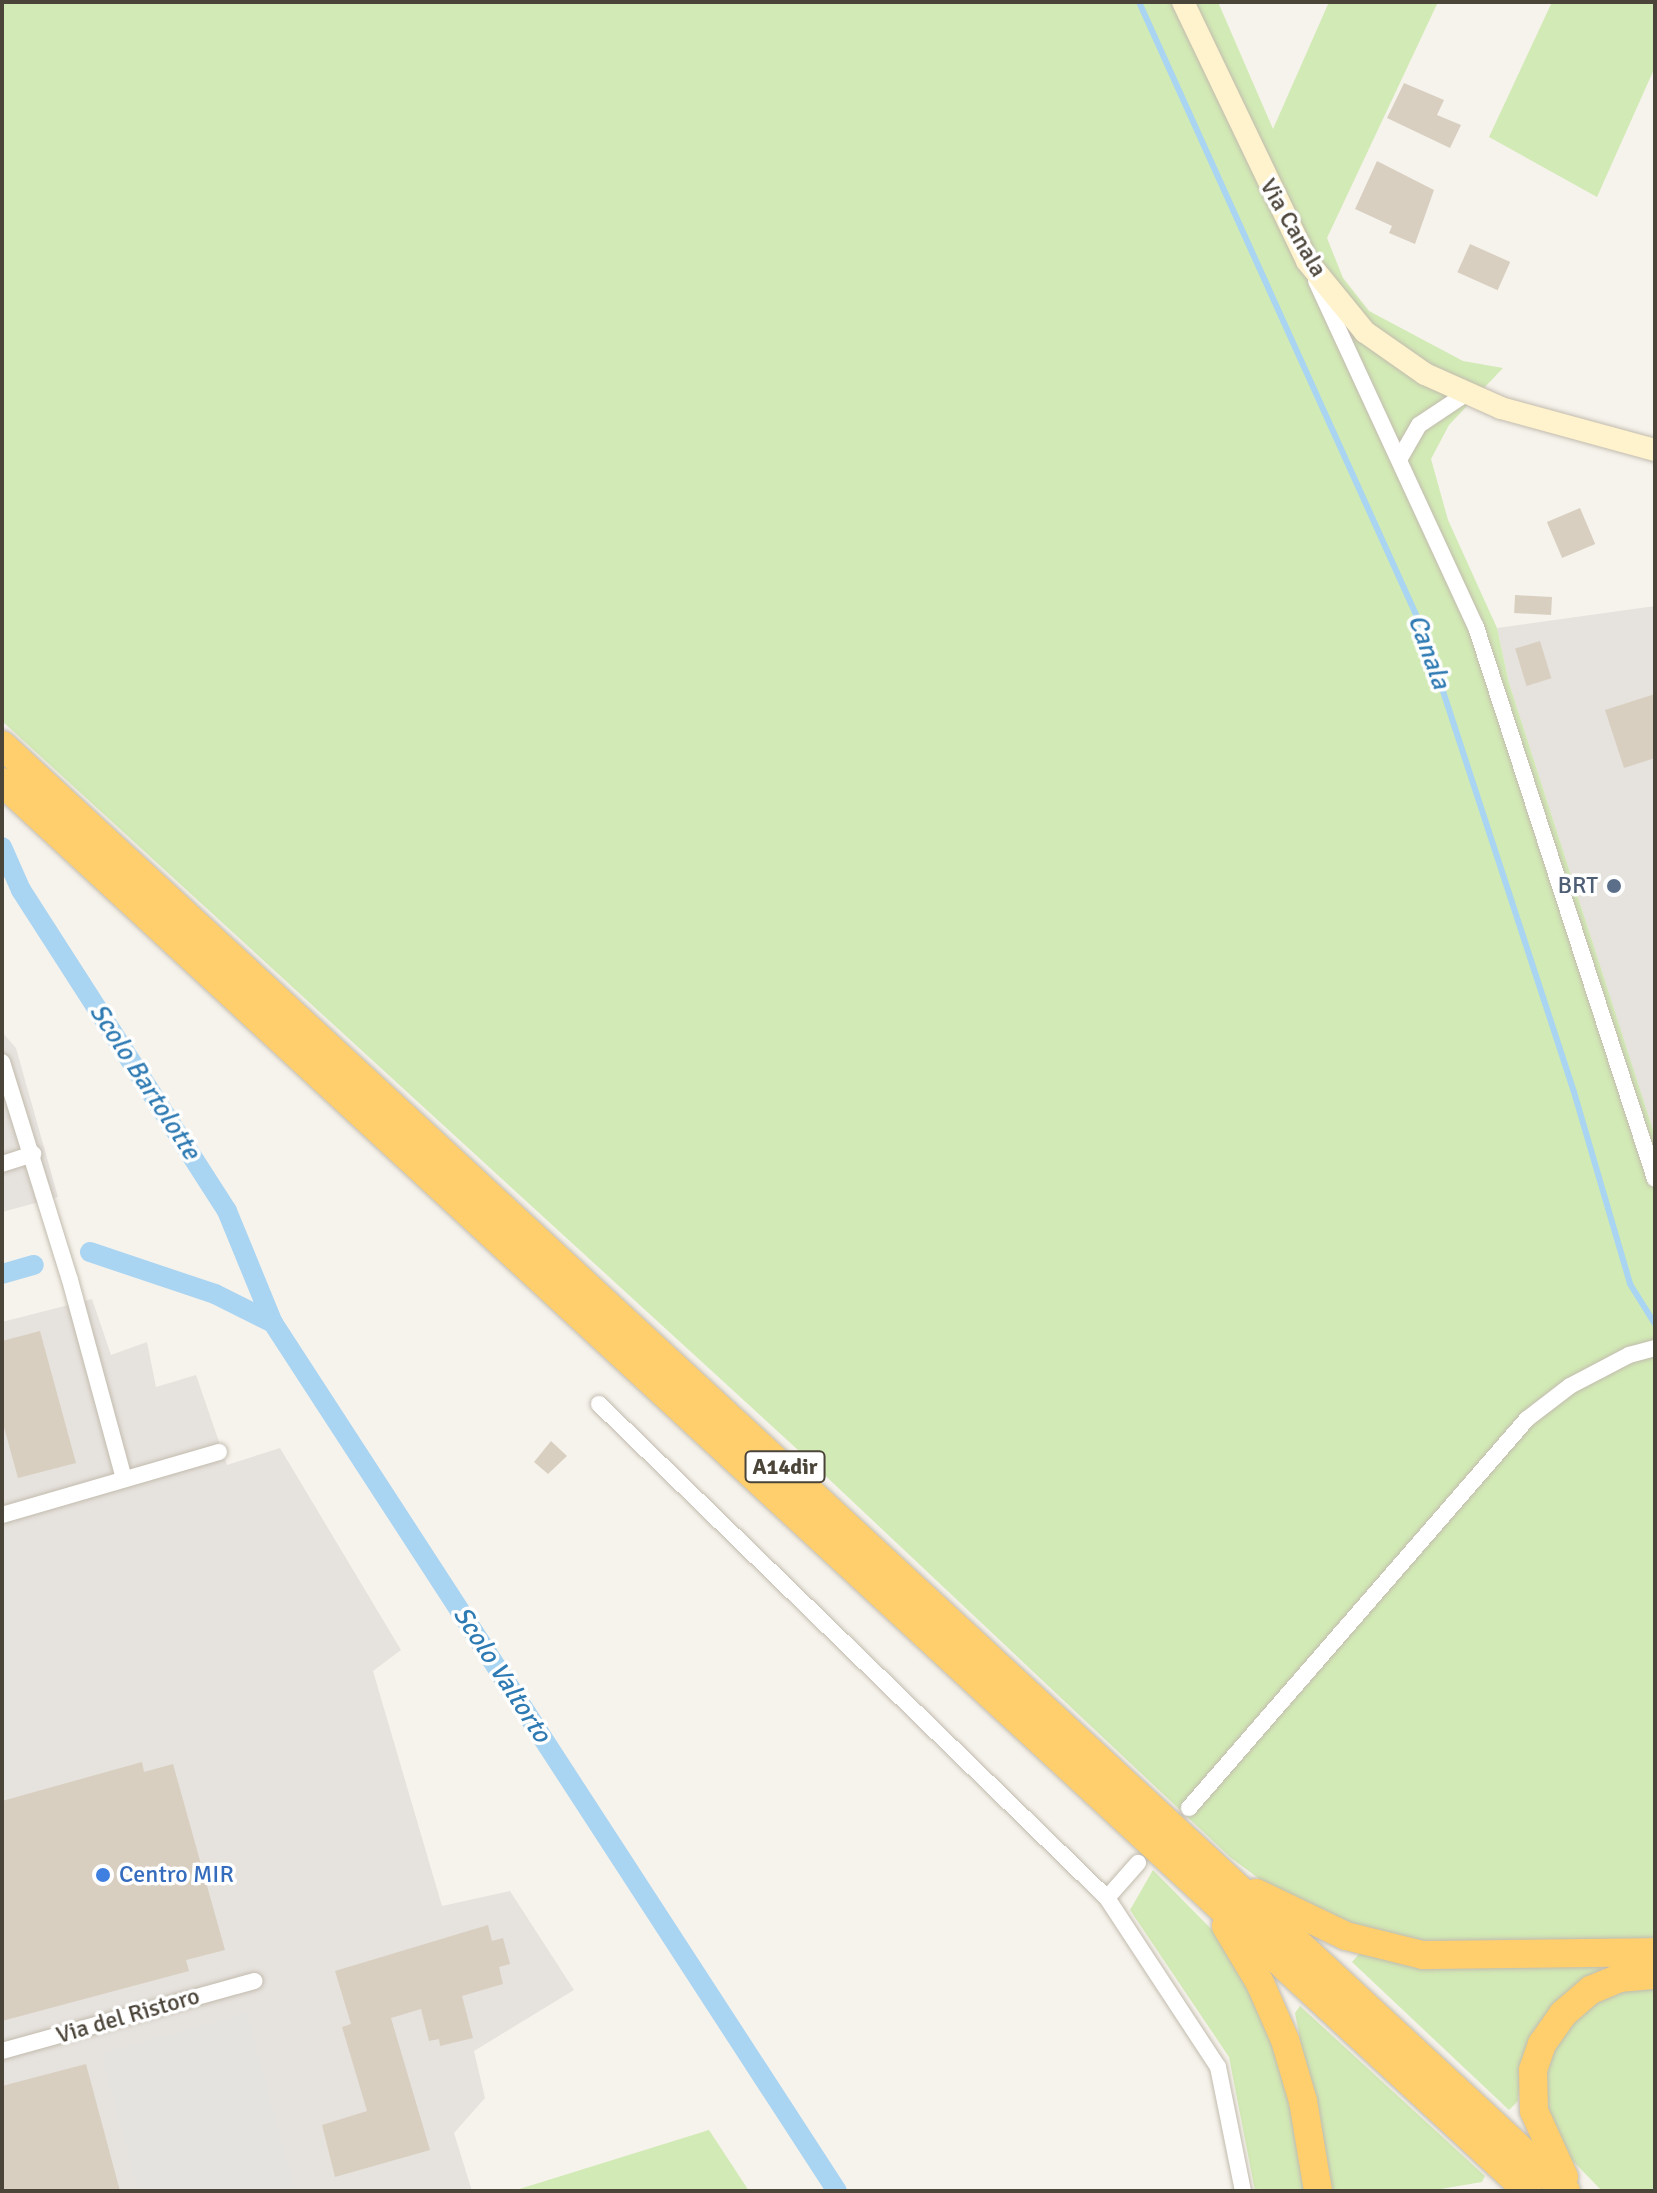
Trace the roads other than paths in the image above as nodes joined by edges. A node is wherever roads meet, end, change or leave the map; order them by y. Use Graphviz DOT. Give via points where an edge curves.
graph roads {
  1 [pos="1183,2"];
  2 [pos="1307,261"];
  3 [pos="1467,393"];
  4 [pos="1655,450"];
  5 [pos="1400,458"];
  6 [pos="2,745"];
  7 [pos="2,782"];
  8 [pos="2,1062"];
  9 [pos="33,1154"];
  10 [pos="2,1164"];
  11 [pos="1655,1179"];
  12 [pos="1650,1349"];
  13 [pos="599,1404"];
  14 [pos="219,1452"];
  15 [pos="124,1479"];
  16 [pos="2,1515"];
  17 [pos="1189,1808"];
  18 [pos="1138,1863"];
  19 [pos="1177,1866"];
  20 [pos="1222,1876"];
  21 [pos="1107,1898"];
  22 [pos="1655,1952"];
  23 [pos="1655,1975"];
  24 [pos="254,1981"];
  25 [pos="2,2051"];
  26 [pos="1243,2191"];
  27 [pos="1318,2191"];
  28 [pos="1528,2191"];
  29 [pos="1566,2191"];
  30 [pos="1573,2191"];
  1 -- 2 [label="street, Via Canala"];
  2 -- 3 [label="street, Via Canala" via="1365,332 1425,374"];
  2 -- 5 [label="street"];
  3 -- 4 [label="street, Via Canala" via="1501,408"];
  3 -- 5 [label="street" via="1419,425"];
  5 -- 11 [label="street" via="1476,627"];
  6 -- 20 [label="highway, A14dir"];
  7 -- 19 [label="highway, A14dir"];
  8 -- 9 [label="street"];
  9 -- 10 [label="street"];
  9 -- 15 [label="street"];
  12 -- 17 [label="street" via="1570,1386 1527,1419"];
  13 -- 21 [label="street"];
  14 -- 15 [label="street"];
  15 -- 16 [label="street"];
  18 -- 21 [label="street"];
  19 -- 27 [label="highway" via="1223,1922 1274,2011 1299,2085"];
  19 -- 28 [label="highway, A14dir"];
  20 -- 22 [label="highway" via="1316,1924 1397,1951"];
  20 -- 29 [label="highway, A14dir"];
  21 -- 26 [label="street" via="1218,2067"];
  23 -- 30 [label="highway" via="1619,1978 1583,1995 1552,2028 1537,2056 1534,2111"];
  24 -- 25 [label="street, Via del Ristoro"];
}
